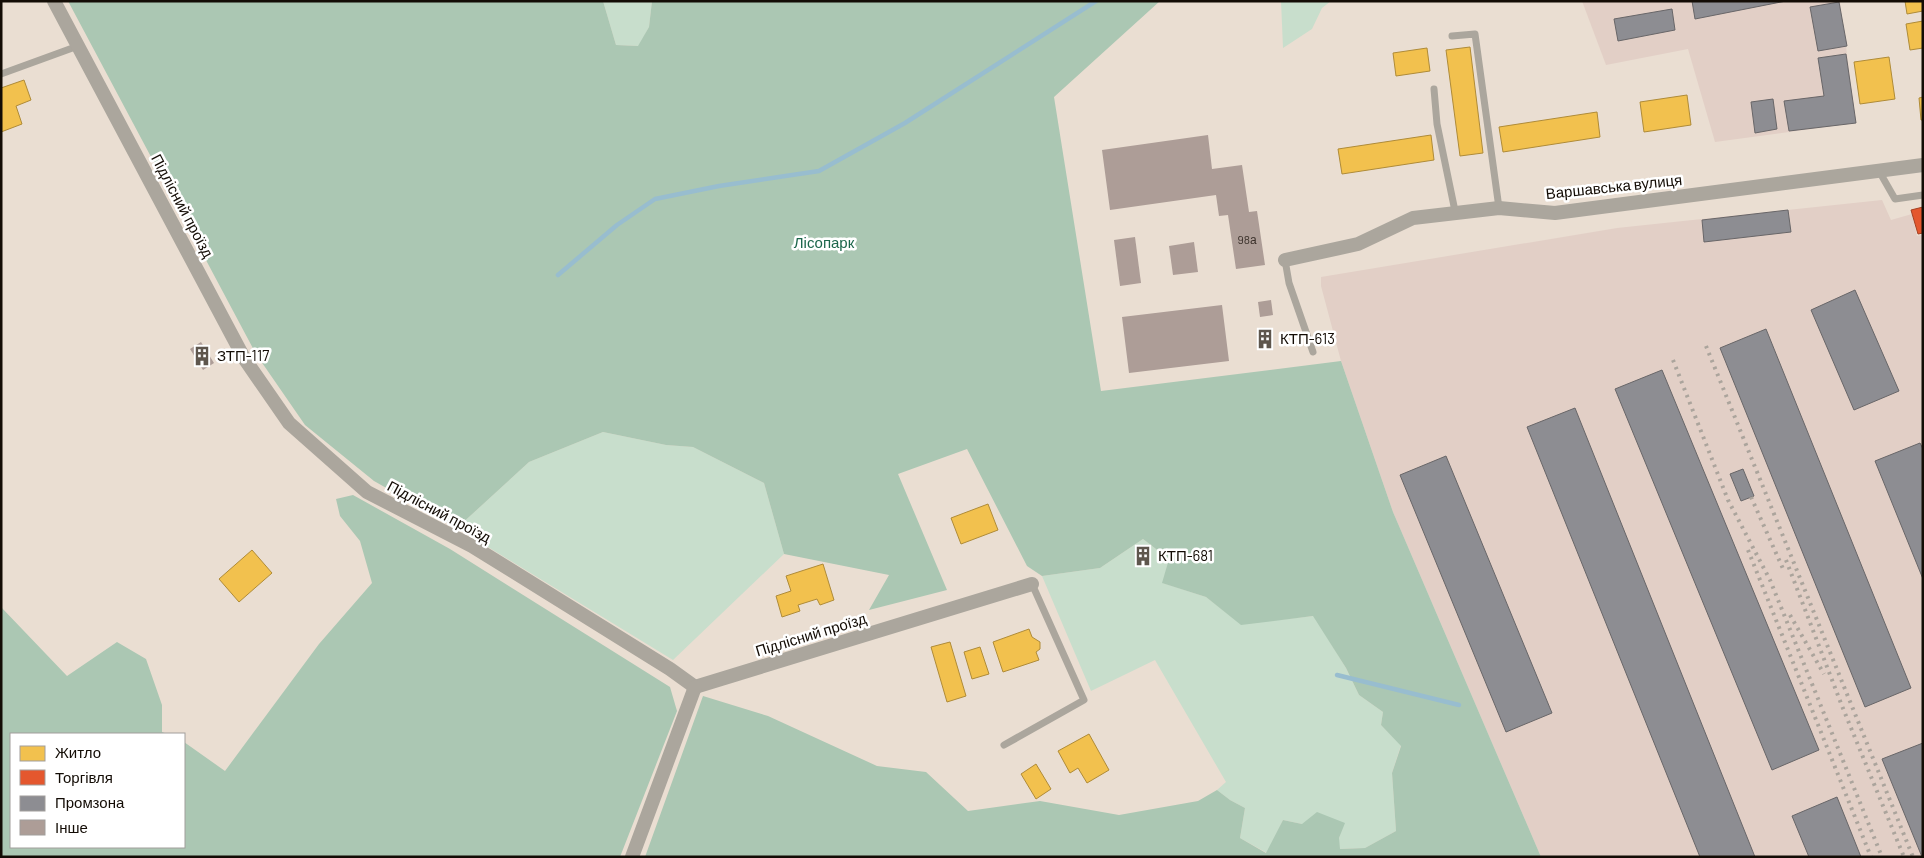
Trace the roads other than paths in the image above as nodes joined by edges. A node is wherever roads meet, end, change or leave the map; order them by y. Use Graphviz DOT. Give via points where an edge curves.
graph roads {
  1 [pos="54,1"];
  2 [pos="1452,36"];
  3 [pos="78,46"];
  4 [pos="1,74"];
  5 [pos="1434,89"];
  6 [pos="1923,165"];
  7 [pos="1879,171"];
  8 [pos="1923,195"];
  9 [pos="1499,208"];
  10 [pos="1455,211"];
  11 [pos="1285,260"];
  12 [pos="1314,352"];
  13 [pos="1032,584"];
  14 [pos="695,687"];
  15 [pos="1004,745"];
  16 [pos="632,857"];
  1 -- 3 [label="street, Підлісний проїзд"];
  2 -- 9 [label="lane" via="1475,34"];
  3 -- 4 [label="lane"];
  3 -- 14 [label="street, Підлісний проїзд" via="244,358 288,423 367,492 472,546"];
  5 -- 10 [label="lane"];
  6 -- 7 [label="street, Варшавська вулиця"];
  7 -- 8 [label="lane" via="1896,200"];
  7 -- 9 [label="street, Варшавська вулиця" via="1555,213"];
  9 -- 10 [label="street, Варшавська вулиця"];
  10 -- 11 [label="street, Варшавська вулиця" via="1414,218 1358,244"];
  11 -- 12 [label="lane" via="1289,283"];
  13 -- 14 [label="street, Підлісний проїзд"];
  13 -- 15 [label="lane" via="1084,700"];
  14 -- 16 [label="street"];
}
